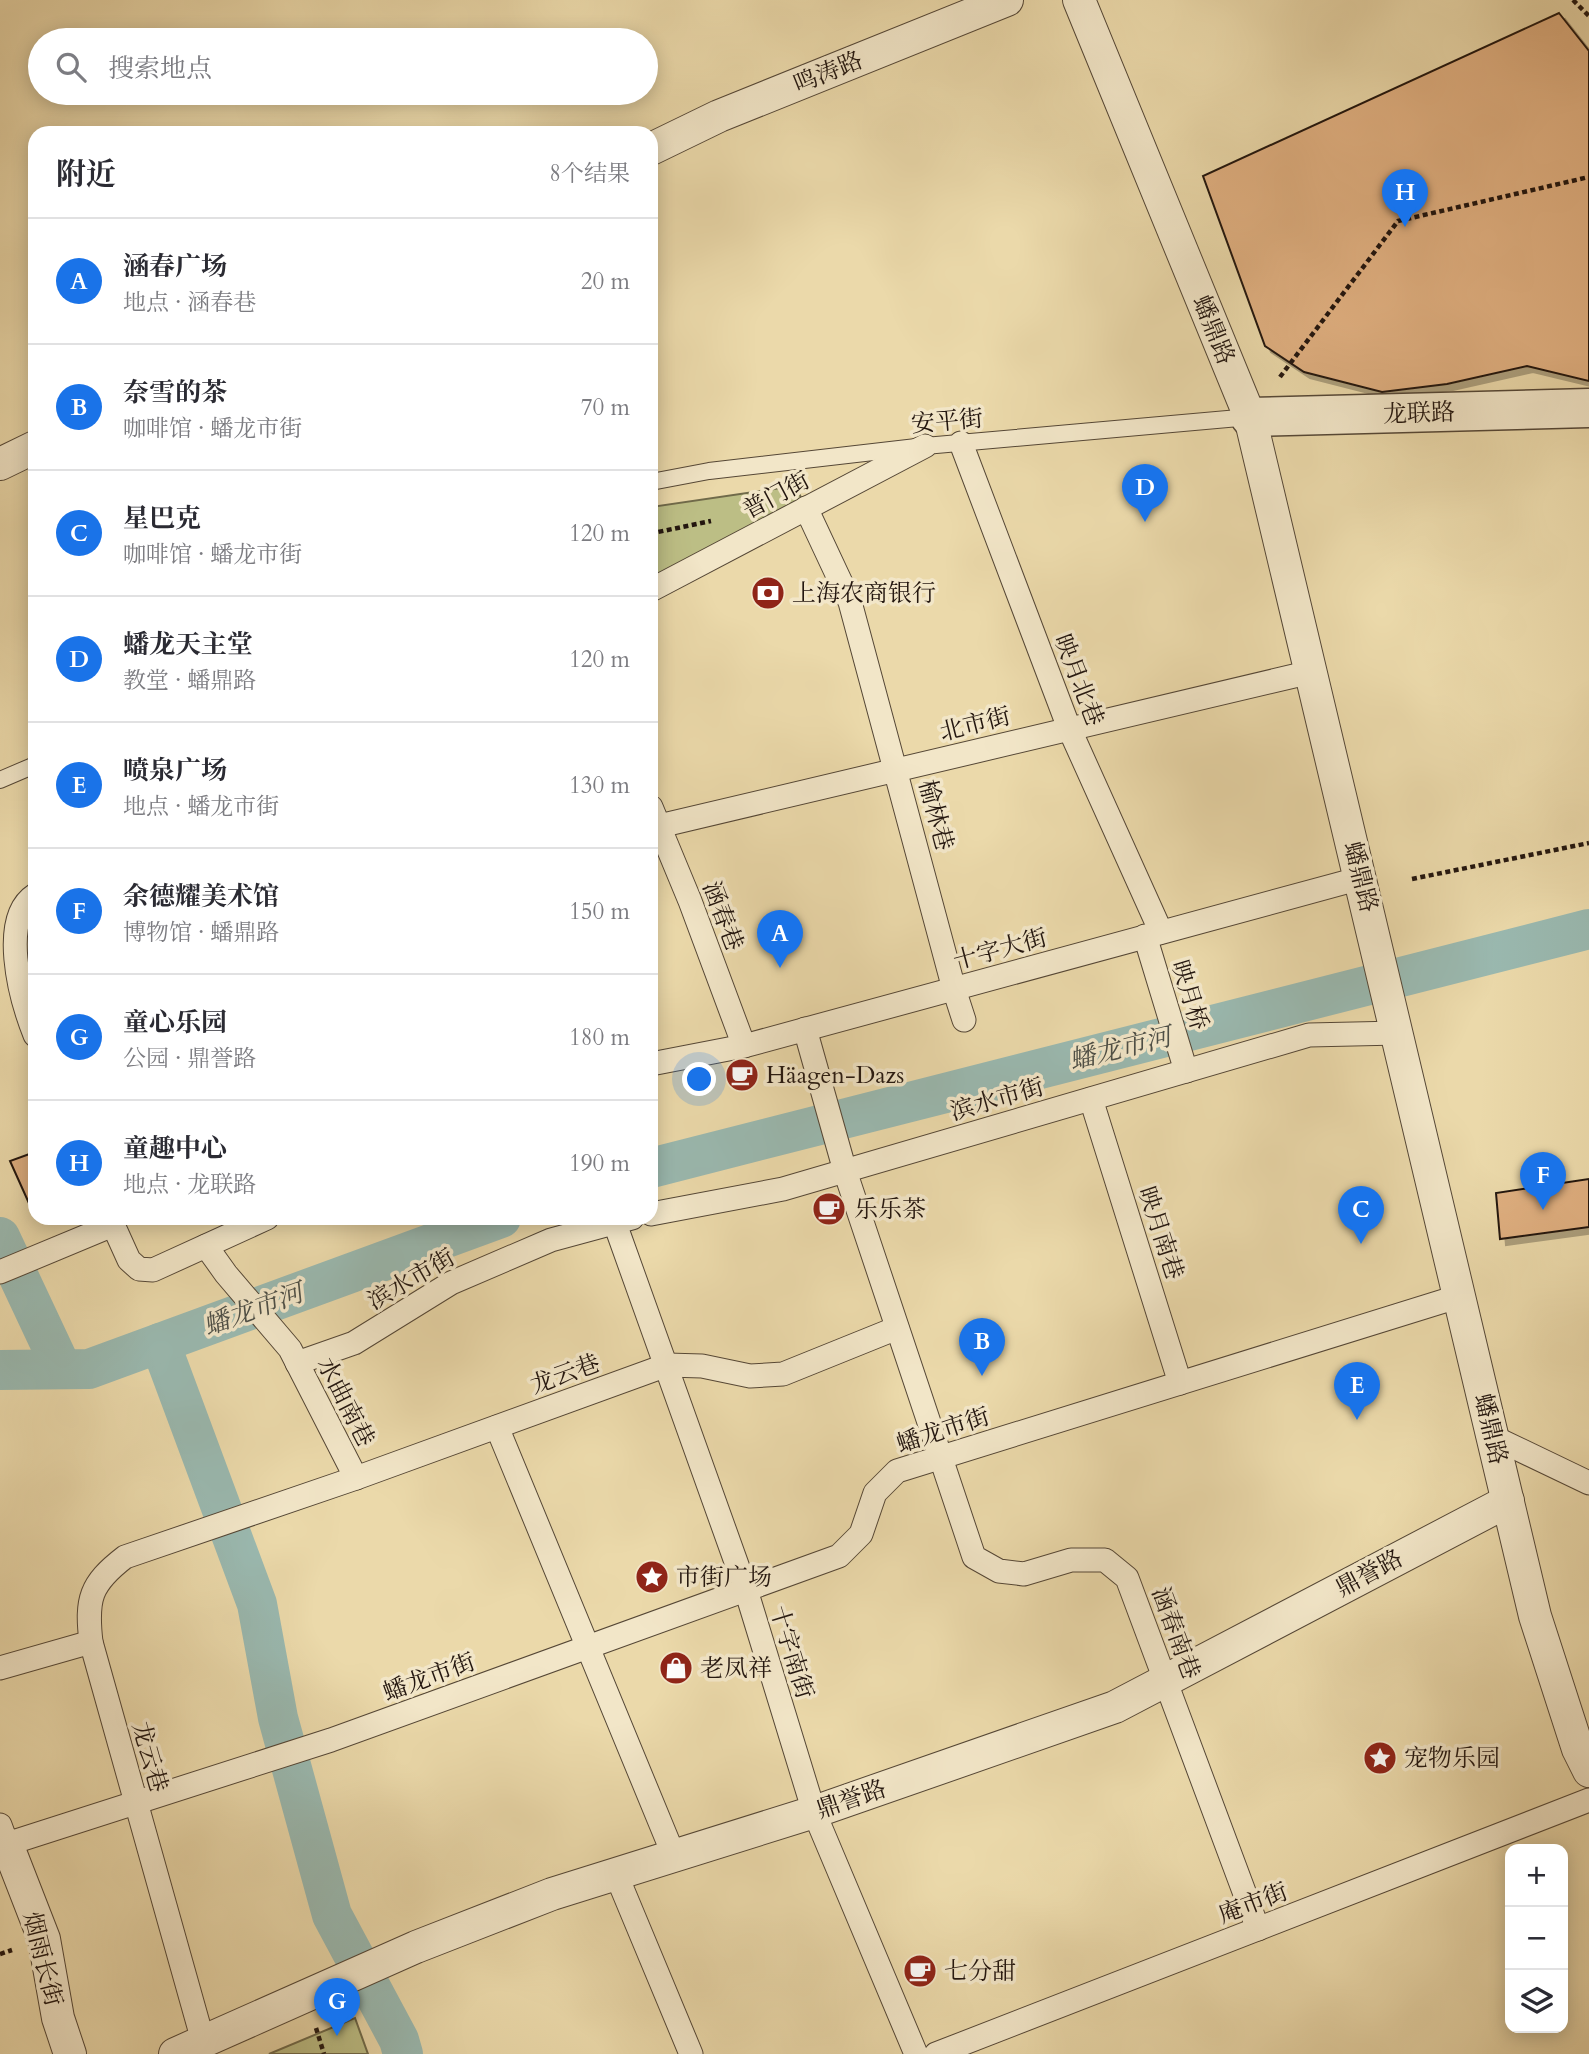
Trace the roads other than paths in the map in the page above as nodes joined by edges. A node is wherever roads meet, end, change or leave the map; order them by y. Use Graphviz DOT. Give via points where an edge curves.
graph roads {
  1 [pos="1007,0"];
  2 [pos="1079,0"];
  3 [pos="658,146"];
  4 [pos="1589,408"];
  5 [pos="1250,417"];
  6 [pos="961,443"];
  7 [pos="925,446"];
  8 [pos="28,450"];
  9 [pos="0,464"];
  10 [pos="658,481"];
  11 [pos="806,508"];
  12 [pos="658,586"];
  13 [pos="1311,672"];
  14 [pos="1069,728"];
  15 [pos="28,768"];
  16 [pos="897,770"];
  17 [pos="0,780"];
  18 [pos="658,819"];
  19 [pos="658,830"];
  20 [pos="1361,878"];
  21 [pos="28,898"];
  22 [pos="1153,934"];
  23 [pos="954,989"];
  24 [pos="28,1018"];
  25 [pos="964,1020"];
  26 [pos="805,1029"];
  27 [pos="1398,1033"];
  28 [pos="744,1045"];
  29 [pos="658,1063"];
  30 [pos="1185,1070"];
  31 [pos="1091,1099"];
  32 [pos="844,1169"];
  33 [pos="658,1213"];
  34 [pos="105,1225"];
  35 [pos="112,1225"];
  36 [pos="252,1225"];
  37 [pos="600,1225"];
  38 [pos="622,1225"];
  39 [pos="206,1246"];
  40 [pos="0,1272"];
  41 [pos="1460,1296"];
  42 [pos="897,1328"];
  43 [pos="294,1356"];
  44 [pos="667,1365"];
  45 [pos="1180,1383"];
  46 [pos="497,1427"];
  47 [pos="1493,1437"];
  48 [pos="939,1458"];
  49 [pos="356,1478"];
  50 [pos="1589,1483"];
  51 [pos="1508,1501"];
  52 [pos="746,1590"];
  53 [pos="91,1642"];
  54 [pos="588,1648"];
  55 [pos="0,1668"];
  56 [pos="1165,1680"];
  57 [pos="1589,1771"];
  58 [pos="1589,1800"];
  59 [pos="136,1803"];
  60 [pos="814,1812"];
  61 [pos="4,1835"];
  62 [pos="674,1856"];
  63 [pos="616,1874"];
  64 [pos="1258,1929"];
  65 [pos="203,2041"];
  66 [pos="69,2054"];
  67 [pos="175,2054"];
  68 [pos="691,2054"];
  69 [pos="916,2054"];
  70 [pos="936,2054"];
  1 -- 3 [label="street, 鸣涛路" via="719,116"];
  2 -- 5 [label="street, 蟠鼎路"];
  4 -- 5 [label="street, 龙联路"];
  5 -- 6 [label="lane, 安平街"];
  5 -- 13 [label="street, 蟠鼎路"];
  6 -- 7 [label="lane, 安平街"];
  6 -- 14 [label="street, 映月北巷"];
  7 -- 10 [label="lane, 安平街"];
  7 -- 11 [label="street, 普门街"];
  8 -- 9 [label="street"];
  11 -- 12 [label="street, 普门街"];
  11 -- 16 [label="street, 榆林巷" via="850,603"];
  13 -- 14 [label="street, 北市街"];
  13 -- 20 [label="street, 蟠鼎路"];
  14 -- 16 [label="street, 北市街"];
  14 -- 22 [label="street, 映月北巷"];
  15 -- 17 [label="lane"];
  16 -- 18 [label="street, 北市街"];
  16 -- 23 [label="street, 榆林巷"];
  19 -- 28 [label="street, 涵春巷"];
  20 -- 22 [label="street, 十字大街"];
  20 -- 27 [label="street, 蟠鼎路"];
  21 -- 24 [label="street" via="8,917 2,941"];
  22 -- 23 [label="street, 十字大街"];
  22 -- 30 [label="street, 映月桥"];
  23 -- 25 [label="street, 榆林巷"];
  23 -- 26 [label="street, 十字大街"];
  26 -- 28 [label="street, 十字大街"];
  26 -- 32 [label="street, 涵春南巷"];
  27 -- 30 [label="street, 滨水市街" via="1310,1035"];
  27 -- 41 [label="street, 蟠鼎路"];
  28 -- 29 [label="street, 十字大街"];
  30 -- 31 [label="street, 滨水市街"];
  31 -- 32 [label="street, 滨水市街"];
  31 -- 45 [label="street, 映月南巷"];
  32 -- 33 [label="street, 滨水市街" via="783,1189"];
  32 -- 42 [label="street, 涵春南巷"];
  34 -- 40 [label="street"];
  35 -- 39 [label="street" via="129,1260 139,1269 153,1270"];
  36 -- 39 [label="street"];
  37 -- 43 [label="street, 滨水市街" via="551,1240 451,1283 354,1343"];
  38 -- 44 [label="street, 十字南街"];
  39 -- 43 [label="street, 水曲南巷"];
  41 -- 45 [label="street, 蟠龙市街"];
  41 -- 47 [label="street, 蟠鼎路"];
  42 -- 44 [label="street, 龙云巷" via="783,1374 750,1377 702,1366"];
  42 -- 48 [label="street, 涵春南巷"];
  43 -- 49 [label="street, 水曲南巷"];
  44 -- 46 [label="street, 龙云巷"];
  44 -- 52 [label="street, 十字南街"];
  45 -- 48 [label="street, 蟠龙市街"];
  46 -- 49 [label="street, 龙云巷"];
  46 -- 54 [label="street"];
  47 -- 50 [label="street"];
  47 -- 51 [label="street, 蟠鼎路"];
  48 -- 52 [label="street, 蟠龙市街" via="897,1471 875,1493 861,1534 839,1556"];
  48 -- 56 [label="street, 涵春南巷" via="974,1557 999,1571 1024,1574 1071,1560 1105,1560 1127,1578"];
  49 -- 53 [label="street, 龙云巷" via="125,1557 105,1572 92,1593 88,1614"];
  51 -- 56 [label="street, 鼎誉路"];
  51 -- 57 [label="street, 蟠鼎路" via="1535,1616 1577,1749"];
  52 -- 54 [label="street, 蟠龙市街"];
  52 -- 60 [label="street, 十字南街"];
  53 -- 55 [label="street"];
  53 -- 59 [label="street, 龙云巷"];
  54 -- 59 [label="street, 蟠龙市街" via="331,1740"];
  54 -- 62 [label="street"];
  56 -- 60 [label="street, 鼎誉路" via="1115,1707"];
  56 -- 64 [label="street, 涵春南巷"];
  58 -- 64 [label="street, 庵市街"];
  59 -- 61 [label="street"];
  59 -- 65 [label="street, 龙云巷"];
  60 -- 62 [label="street, 鼎誉路"];
  60 -- 69 [label="street, 十字南街"];
  61 -- 66 [label="street, 烟雨长街" via="44,1939"];
  62 -- 63 [label="street, 鼎誉路"];
  63 -- 65 [label="street, 鼎誉路" via="416,1947"];
  63 -- 68 [label="street"];
  64 -- 70 [label="street, 庵市街"];
  65 -- 67 [label="street, 鼎誉路"];
}
